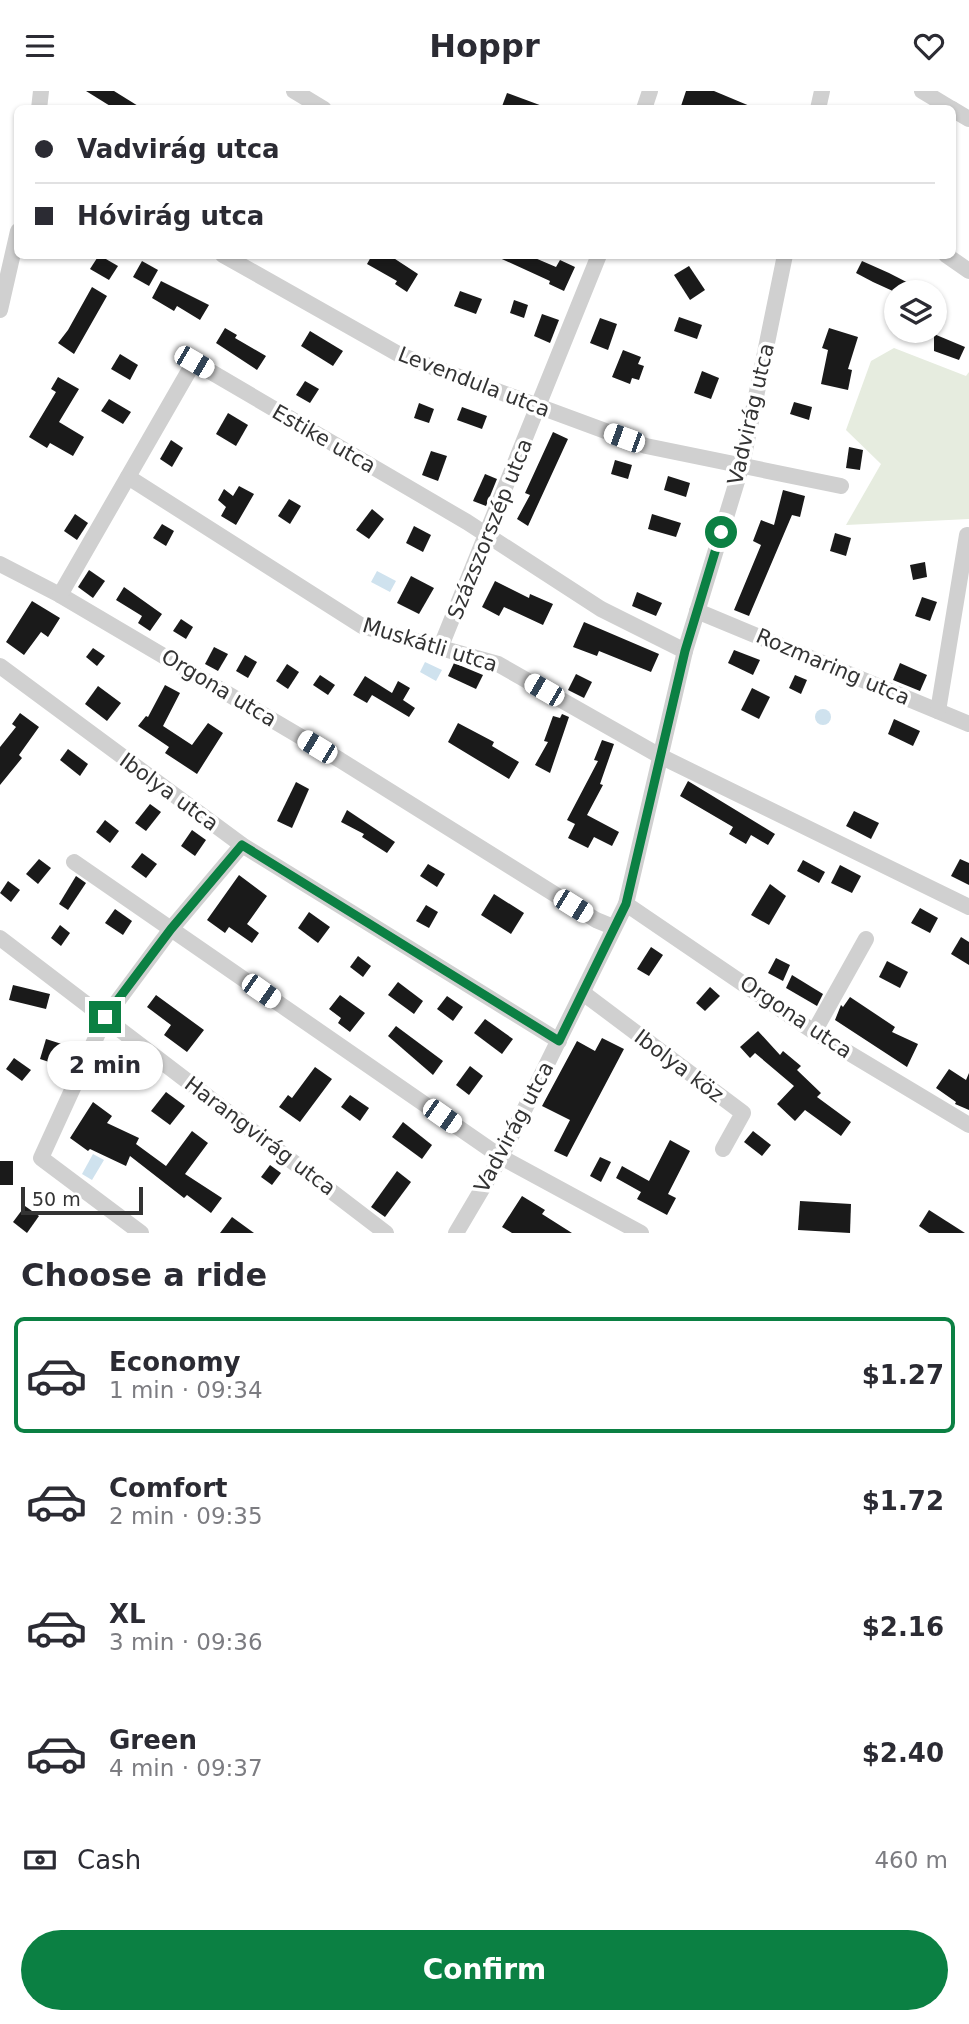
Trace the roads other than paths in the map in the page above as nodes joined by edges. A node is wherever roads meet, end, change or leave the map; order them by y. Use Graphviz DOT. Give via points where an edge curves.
graph roads {
  1 [pos="293,91"];
  2 [pos="922,91"];
  3 [pos="322,101"];
  4 [pos="945,105"];
  5 [pos="14,249"];
  6 [pos="230,259"];
  7 [pos="595,259"];
  8 [pos="784,259"];
  9 [pos="952,259"];
  10 [pos="969,271"];
  11 [pos="0,310"];
  12 [pos="539,408"];
  13 [pos="742,465"];
  14 [pos="128,477"];
  15 [pos="841,486"];
  16 [pos="487,535"];
  17 [pos="967,535"];
  18 [pos="0,564"];
  19 [pos="60,595"];
  20 [pos="697,611"];
  21 [pos="441,646"];
  22 [pos="685,651"];
  23 [pos="0,666"];
  24 [pos="938,711"];
  25 [pos="969,724"];
  26 [pos="660,756"];
  27 [pos="242,845"];
  28 [pos="74,862"];
  29 [pos="626,904"];
  30 [pos="969,907"];
  31 [pos="613,927"];
  32 [pos="171,929"];
  33 [pos="0,938"];
  34 [pos="866,939"];
  35 [pos="583,993"];
  36 [pos="105,1017"];
  37 [pos="814,1032"];
  38 [pos="559,1041"];
  39 [pos="969,1125"];
  40 [pos="723,1149"];
  41 [pos="501,1157"];
  42 [pos="141,1233"];
  43 [pos="386,1233"];
  44 [pos="456,1233"];
  45 [pos="640,1233"];
  1 -- 3 [label="street"];
  2 -- 4 [label="street"];
  5 -- 11 [label="street"];
  6 -- 12 [label="street, Levendula utca" via="400,355"];
  7 -- 12 [label="street, Százszorszép utca"];
  8 -- 13 [label="street, Vadvirág utca"];
  9 -- 10 [label="street"];
  12 -- 13 [label="street, Levendula utca" via="646,446"];
  12 -- 16 [label="street, Százszorszép utca"];
  13 -- 15 [label="street, Levendula utca"];
  13 -- 20 [label="street, Vadvirág utca"];
  14 -- 16 [label="street, Estike utca" via="194,362"];
  14 -- 19 [label="street, Estike utca"];
  14 -- 21 [label="street, Muskátli utca" via="362,627"];
  16 -- 21 [label="street, Százszorszép utca"];
  16 -- 22 [label="street, Estike utca" via="601,609"];
  17 -- 24 [label="street"];
  18 -- 19 [label="street, Orgona utca"];
  19 -- 31 [label="street, Orgona utca"];
  20 -- 22 [label="street, Vadvirág utca"];
  20 -- 24 [label="street, Rozmaring utca"];
  21 -- 26 [label="street, Muskátli utca" via="498,664"];
  22 -- 26 [label="street, Vadvirág utca"];
  23 -- 27 [label="street, Ibolya utca"];
  24 -- 25 [label="street, Rozmaring utca"];
  26 -- 29 [label="street, Vadvirág utca"];
  26 -- 30 [label="street, Muskátli utca"];
  27 -- 32 [label="street"];
  27 -- 38 [label="street, Ibolya utca"];
  28 -- 32 [label="street"];
  29 -- 31 [label="street, Vadvirág utca"];
  29 -- 37 [label="street, Orgona utca"];
  31 -- 35 [label="street, Vadvirág utca"];
  32 -- 36 [label="street"];
  32 -- 41 [label="street"];
  33 -- 36 [label="street, Harangvirág utca"];
  34 -- 37 [label="street"];
  35 -- 38 [label="street, Vadvirág utca"];
  35 -- 40 [label="street, Ibolya köz" via="743,1113"];
  36 -- 42 [label="street" via="41,1158"];
  36 -- 43 [label="street, Harangvirág utca"];
  37 -- 39 [label="street, Orgona utca"];
  38 -- 41 [label="street, Vadvirág utca"];
  41 -- 44 [label="street, Vadvirág utca"];
  41 -- 45 [label="street"];
}
